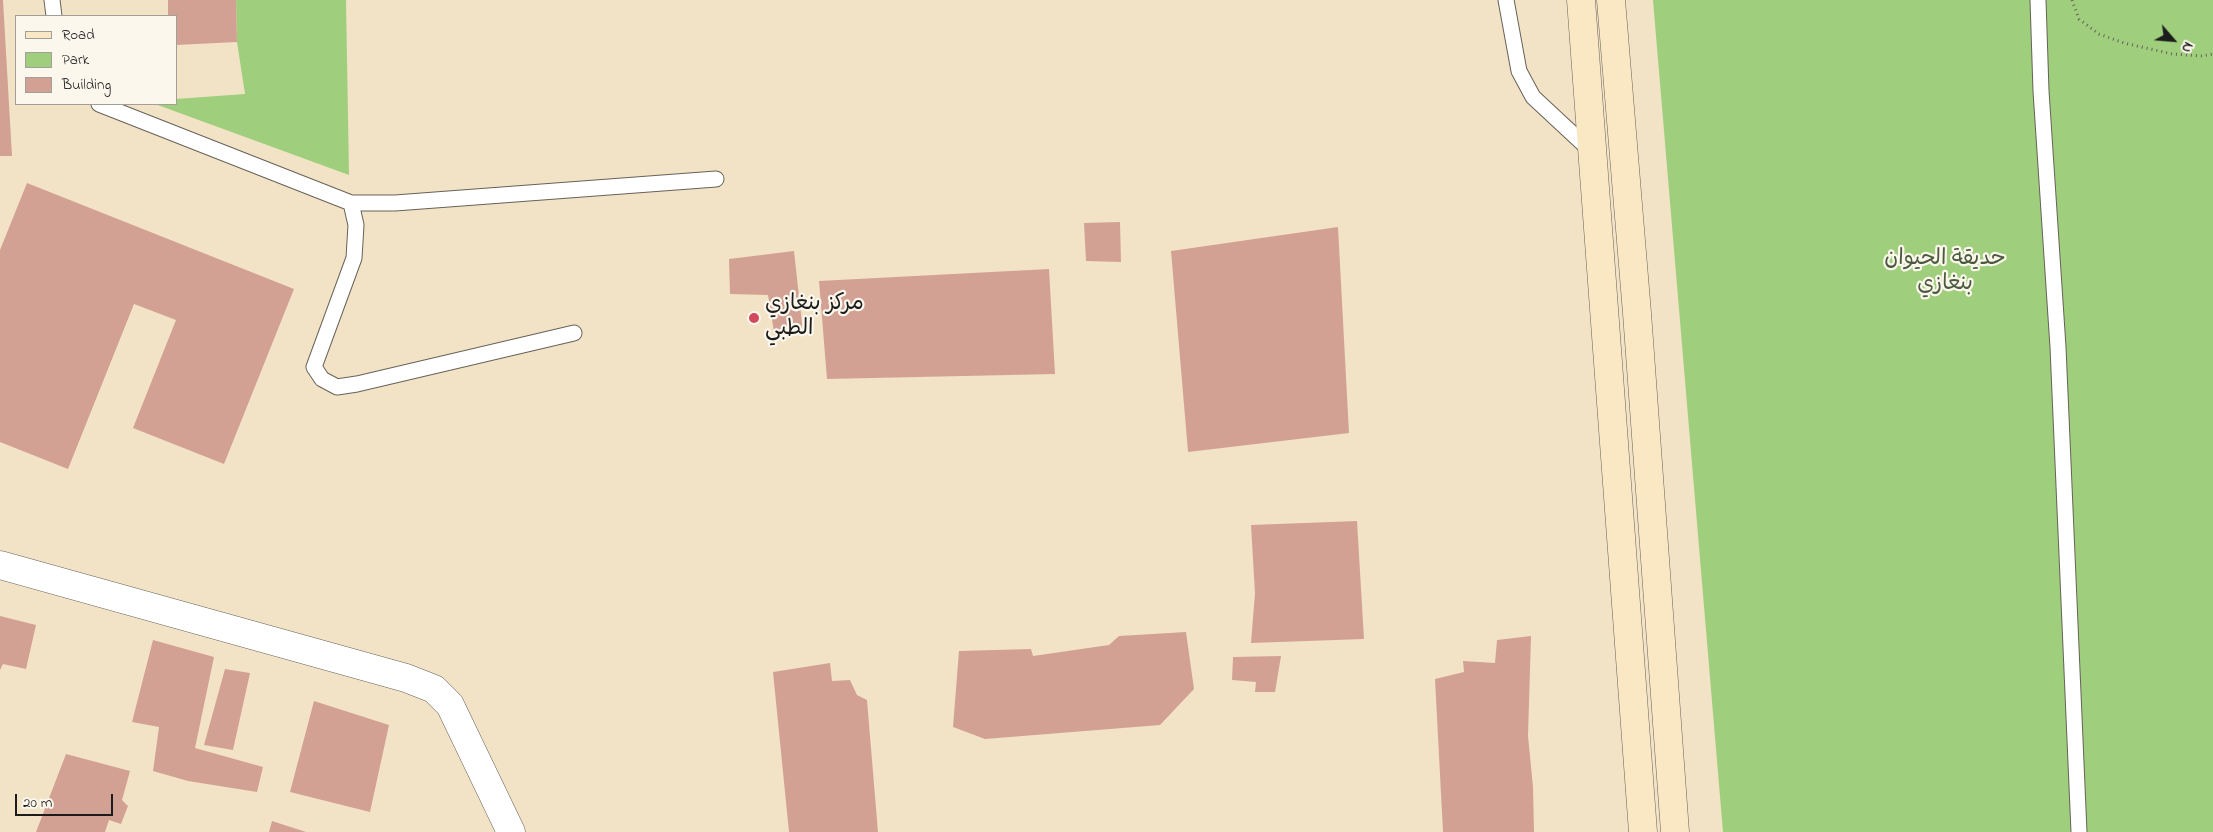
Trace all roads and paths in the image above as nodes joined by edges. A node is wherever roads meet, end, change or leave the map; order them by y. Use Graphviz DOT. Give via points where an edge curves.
graph roads {
  1 [pos="52,0"];
  2 [pos="1506,0"];
  3 [pos="1581,0"];
  4 [pos="1611,0"];
  5 [pos="2038,0"];
  6 [pos="2072,0"];
  7 [pos="54,15"];
  8 [pos="2213,54"];
  9 [pos="102,105"];
  10 [pos="1593,152"];
  11 [pos="716,179"];
  12 [pos="351,203"];
  13 [pos="574,333"];
  14 [pos="0,565"];
  15 [pos="1670,772"];
  16 [pos="1638,775"];
  17 [pos="512,832"];
  18 [pos="1643,832"];
  19 [pos="1675,832"];
  20 [pos="2078,832"];
  1 -- 7 [label="lane"];
  2 -- 10 [label="lane" via="1519,71 1533,97"];
  3 -- 10 [label="main road"];
  4 -- 15 [label="main road"];
  5 -- 20 [label="lane" via="2058,347"];
  6 -- 8 [label="path" via="2080,18 2099,34 2172,54"];
  9 -- 12 [label="lane"];
  10 -- 16 [label="main road"];
  11 -- 12 [label="lane" via="395,203"];
  12 -- 13 [label="lane" via="356,225 354,258 314,367 322,379 337,387 357,384"];
  14 -- 17 [label="street" via="406,678 434,689 450,705"];
  15 -- 16 [label="main road"];
  15 -- 19 [label="main road"];
  16 -- 18 [label="main road"];
}
